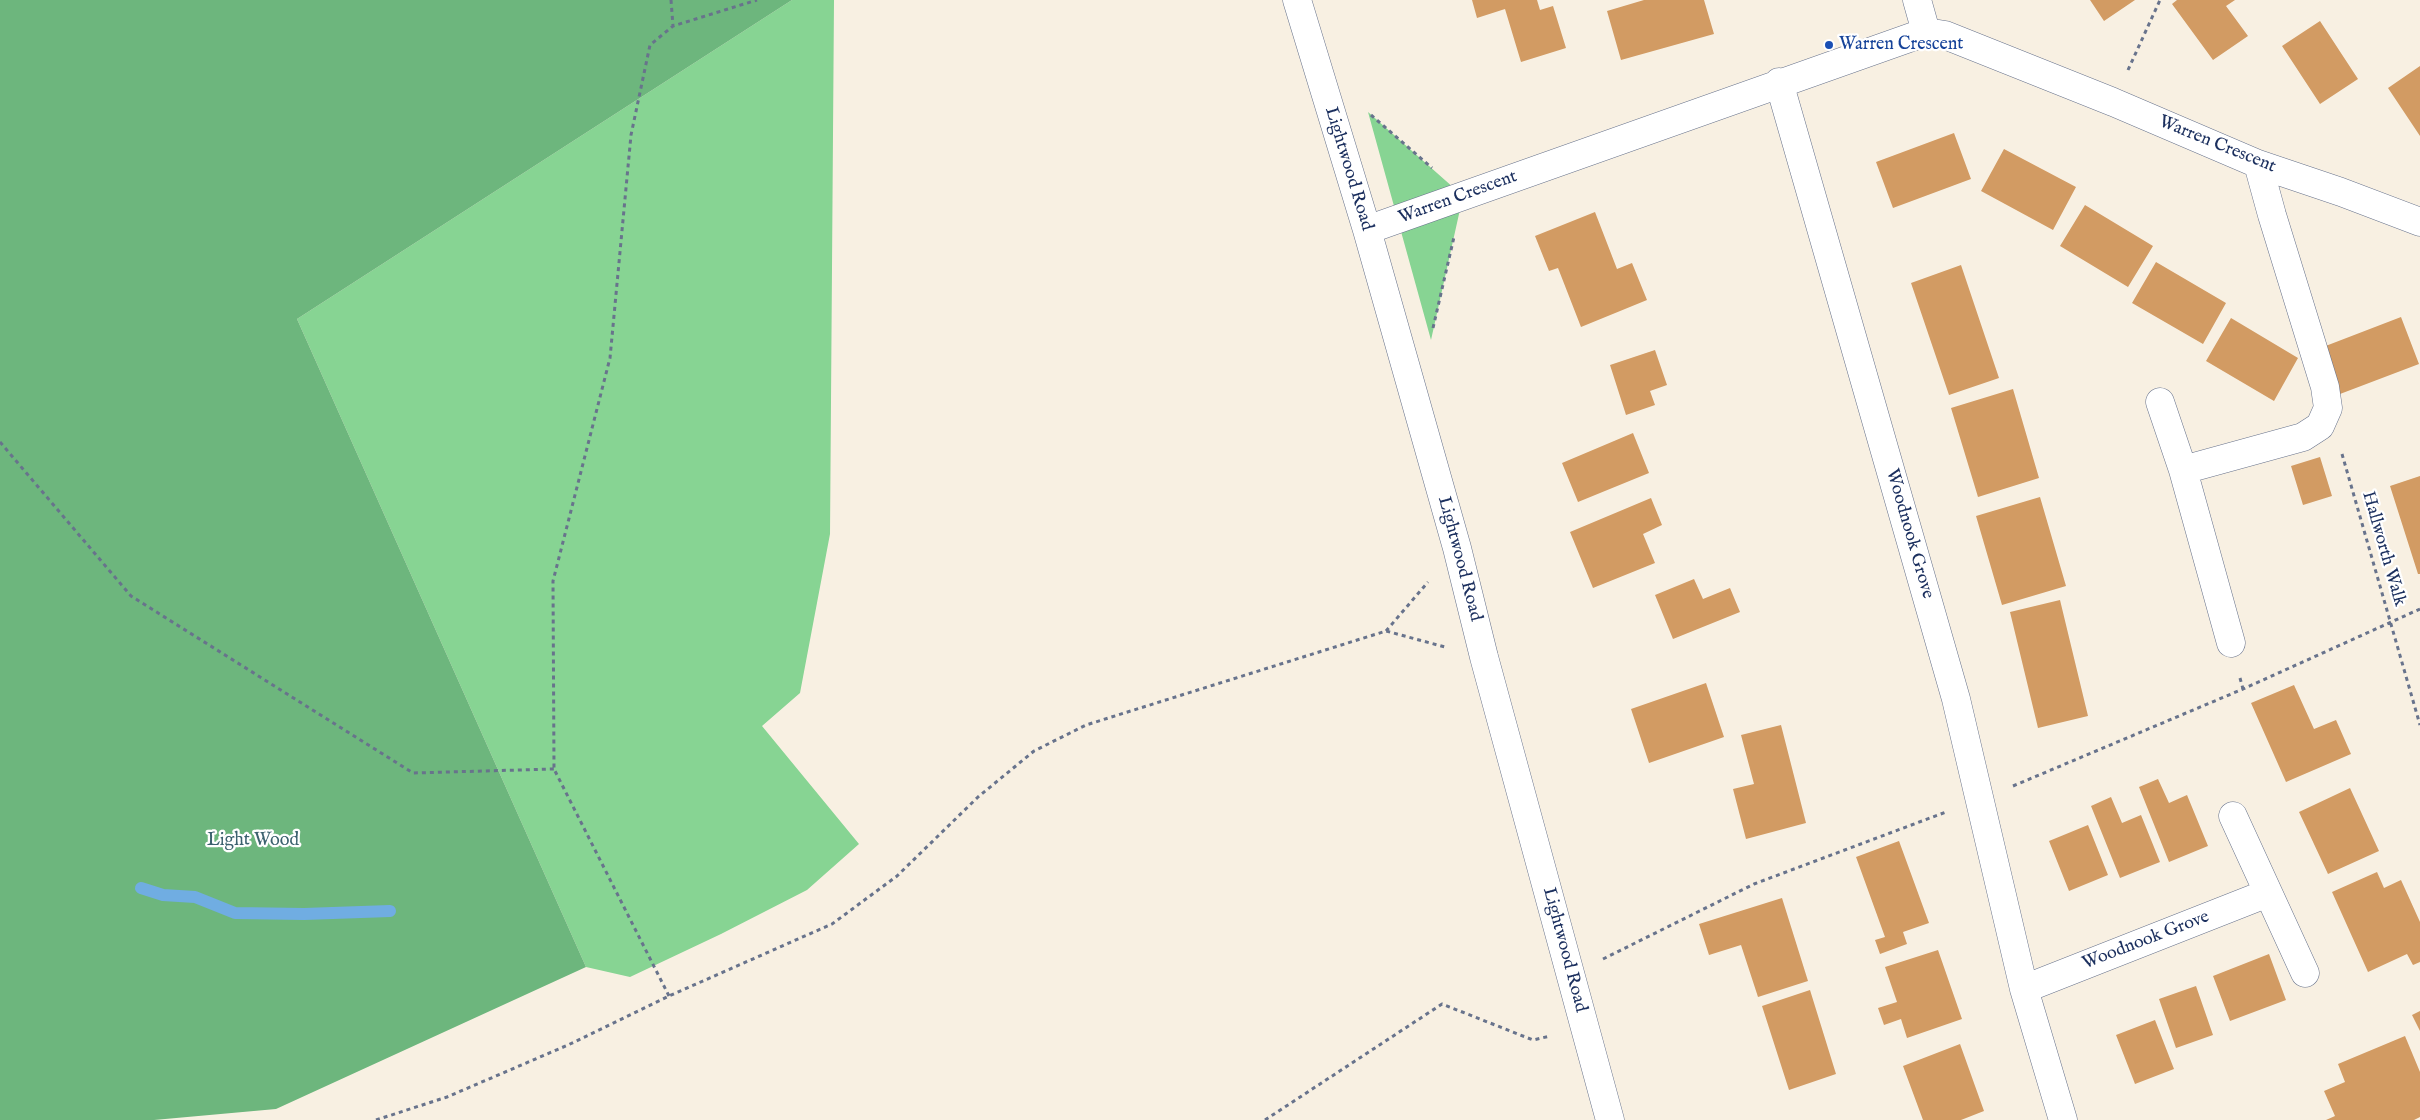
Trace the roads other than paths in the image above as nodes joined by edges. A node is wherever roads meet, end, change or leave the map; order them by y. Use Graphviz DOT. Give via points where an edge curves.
graph roads {
  1 [pos="1298,0"];
  2 [pos="1917,0"];
  3 [pos="1926,32"];
  4 [pos="1779,82"];
  5 [pos="2258,164"];
  6 [pos="2420,222"];
  7 [pos="1367,230"];
  8 [pos="2160,402"];
  9 [pos="2183,470"];
  10 [pos="2231,643"];
  11 [pos="2233,816"];
  12 [pos="2268,893"];
  13 [pos="2305,973"];
  14 [pos="2024,989"];
  15 [pos="1610,1120"];
  16 [pos="2063,1120"];
  1 -- 7 [label="street, Lightwood Road"];
  2 -- 3 [label="street"];
  3 -- 4 [label="street, Warren Crescent"];
  3 -- 5 [label="street, Warren Crescent" via="1946,35"];
  4 -- 7 [label="street, Warren Crescent"];
  4 -- 14 [label="street, Woodnook Grove" via="1956,699"];
  5 -- 6 [label="street, Warren Crescent"];
  5 -- 9 [label="street" via="2325,387 2328,408 2320,426 2303,437"];
  7 -- 15 [label="street, Lightwood Road" via="1457,548"];
  8 -- 9 [label="street"];
  9 -- 10 [label="street"];
  11 -- 12 [label="street"];
  12 -- 13 [label="street"];
  12 -- 14 [label="street, Woodnook Grove"];
  14 -- 16 [label="street, Woodnook Grove"];
}
